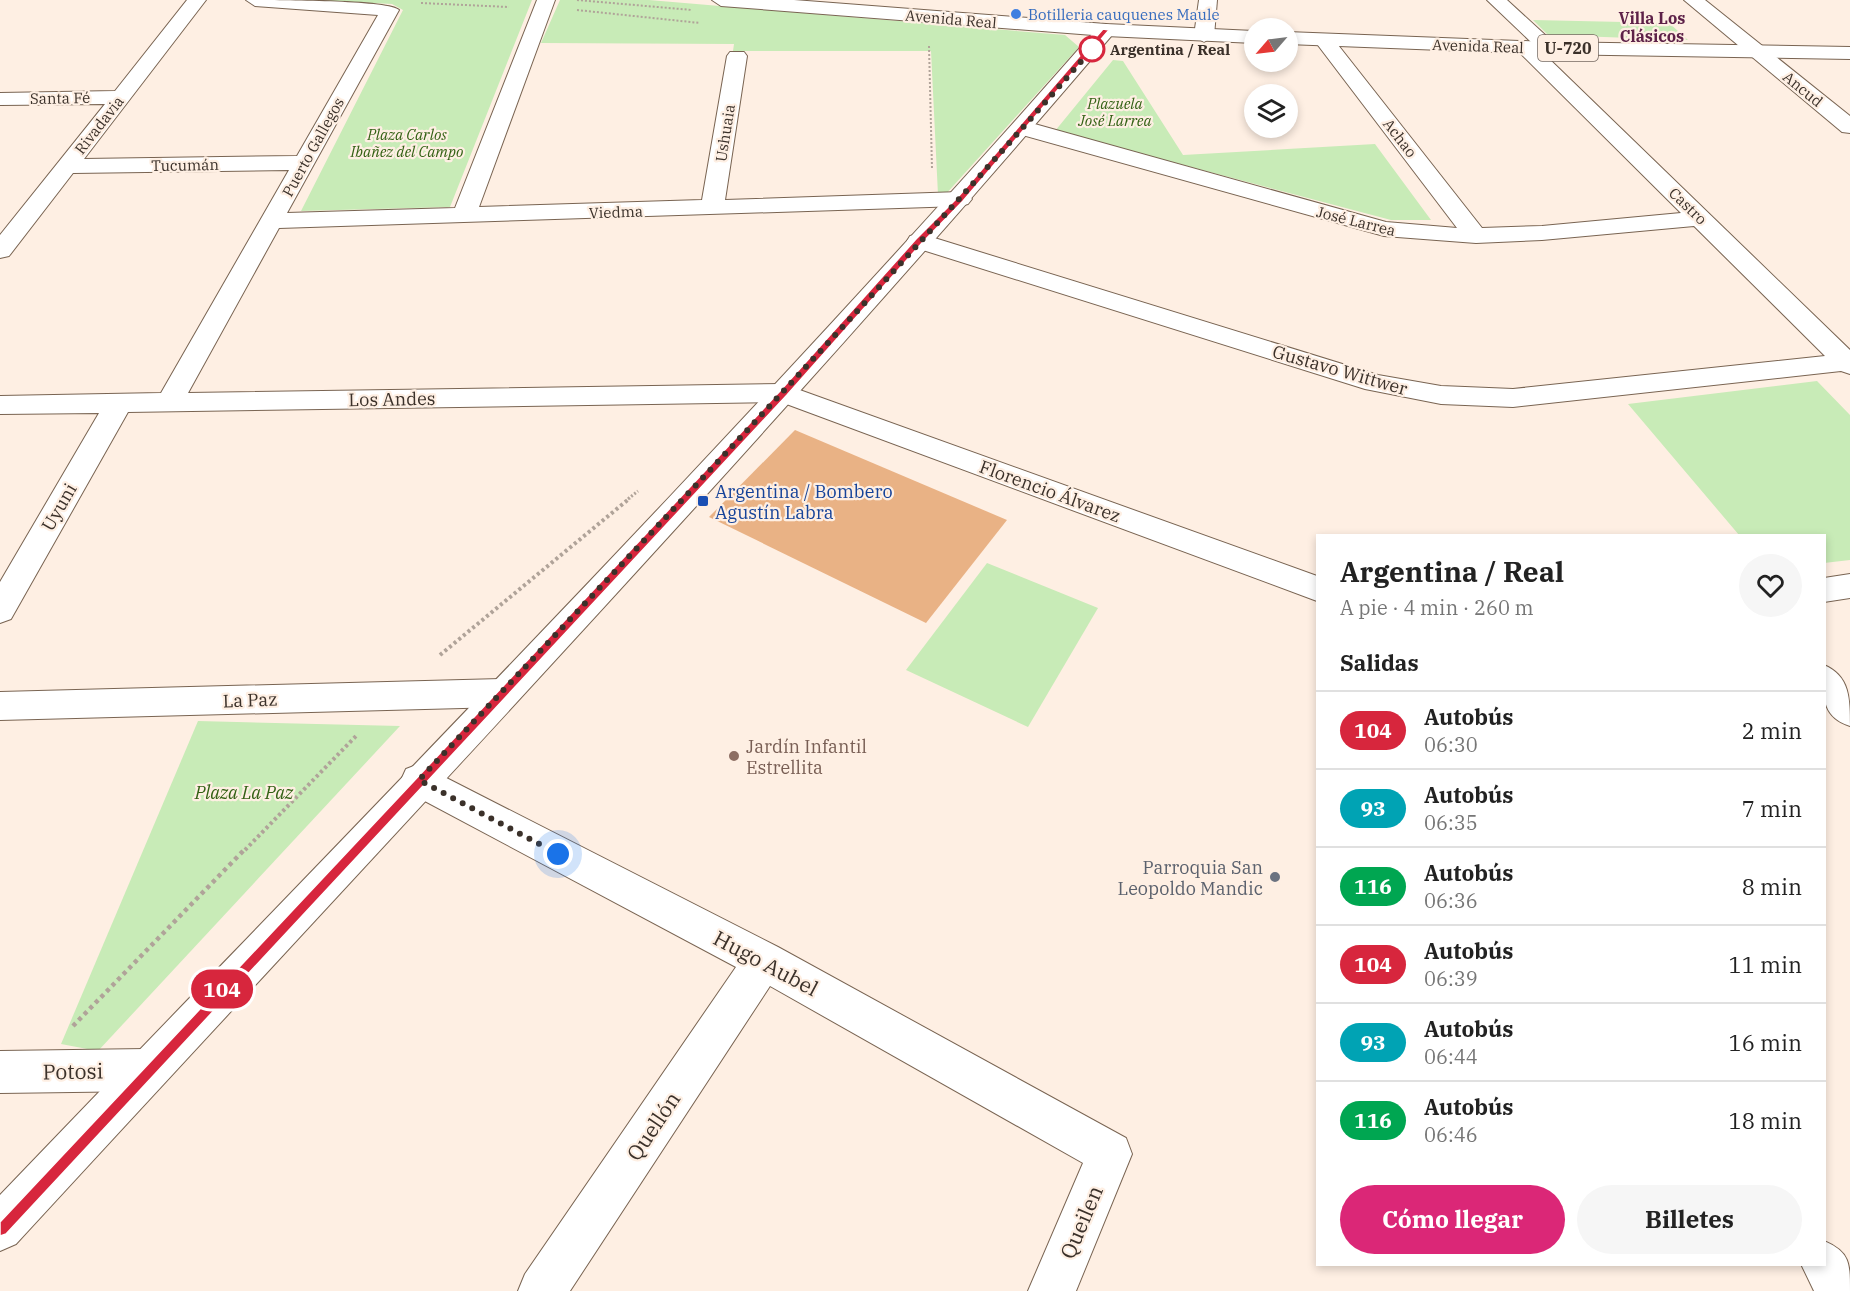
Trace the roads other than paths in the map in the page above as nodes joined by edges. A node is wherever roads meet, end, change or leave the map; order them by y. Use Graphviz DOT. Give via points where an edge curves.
graph roads {
  1 [pos="197,0"];
  2 [pos="255,0"];
  3 [pos="721,0"];
  4 [pos="1209,0"];
  5 [pos="1496,0"];
  6 [pos="1694,0"];
  7 [pos="545,4"];
  8 [pos="1106,30"];
  9 [pos="1204,36"];
  10 [pos="1244,37"];
  11 [pos="1298,38"];
  12 [pos="1324,39"];
  13 [pos="1537,48"];
  14 [pos="1755,51"];
  15 [pos="1850,53"];
  16 [pos="737,56"];
  17 [pos="121,97"];
  18 [pos="0,99"];
  19 [pos="1850,126"];
  20 [pos="1023,128"];
  21 [pos="304,163"];
  22 [pos="66,166"];
  23 [pos="960,199"];
  24 [pos="712,209"];
  25 [pos="464,216"];
  26 [pos="1700,218"];
  27 [pos="271,221"];
  28 [pos="11,223"];
  29 [pos="1476,236"];
  30 [pos="919,241"];
  31 [pos="0,251"];
  32 [pos="1848,363"];
  33 [pos="783,393"];
  34 [pos="169,402"];
  35 [pos="119,403"];
  36 [pos="0,405"];
  37 [pos="1850,586"];
  38 [pos="1316,589"];
  39 [pos="1826,590"];
  40 [pos="0,610"];
  41 [pos="1826,682"];
  42 [pos="501,693"];
  43 [pos="0,706"];
  44 [pos="1850,712"];
  45 [pos="419,780"];
  46 [pos="764,961"];
  47 [pos="146,1070"];
  48 [pos="0,1072"];
  49 [pos="1110,1154"];
  50 [pos="0,1228"];
  51 [pos="1825,1266"];
  52 [pos="542,1291"];
  53 [pos="1052,1291"];
  54 [pos="1840,1291"];
  1 -- 17 [label="street, Rivadavia"];
  2 -- 21 [label="street, Puerto Gallegos" via="390,10"];
  3 -- 8 [label="street, Avenida Real"];
  4 -- 9 [label="street"];
  5 -- 13 [label="street, Castro"];
  6 -- 14 [label="street, Ancud"];
  7 -- 25 [label="street"];
  8 -- 9 [label="street, Avenida Real"];
  8 -- 20 [label="street"];
  9 -- 10 [label="street, Avenida Real"];
  11 -- 12 [label="street, Avenida Real / U-720"];
  12 -- 13 [label="street, Avenida Real / U-720"];
  12 -- 29 [label="street, Achao"];
  13 -- 14 [label="street, Avenida Real / U-720"];
  13 -- 26 [label="street, Castro"];
  14 -- 15 [label="street, Avenida Real / U-720"];
  14 -- 19 [label="street, Ancud"];
  16 -- 24 [label="street, Ushuaia"];
  17 -- 18 [label="street, Santa Fé"];
  17 -- 22 [label="street, Rivadavia"];
  20 -- 23 [label="street"];
  20 -- 29 [label="street, José Larrea" via="1384,230"];
  21 -- 22 [label="street, Tucumán"];
  21 -- 27 [label="street, Puerto Gallegos"];
  22 -- 28 [label="street, Rivadavia"];
  23 -- 24 [label="street, Viedma"];
  23 -- 30 [label="street"];
  24 -- 25 [label="street, Viedma"];
  25 -- 27 [label="street, Viedma"];
  26 -- 29 [label="street, José Larrea"];
  26 -- 32 [label="street, Castro"];
  27 -- 34 [label="street, Puerto Gallegos"];
  28 -- 31 [label="street, Rivadavia"];
  30 -- 32 [label="street, Gustavo Wittwer" via="1375,383 1441,395 1513,398"];
  30 -- 33 [label="street"];
  33 -- 34 [label="street, Los Andes"];
  33 -- 38 [label="street, Florencio Álvarez"];
  33 -- 42 [label="street"];
  34 -- 35 [label="street, Los Andes"];
  35 -- 36 [label="street, Los Andes"];
  35 -- 40 [label="street, Uyuni"];
  37 -- 39 [label="street"];
  41 -- 44 [label="street"];
  42 -- 43 [label="street, La Paz"];
  42 -- 45 [label="street"];
  45 -- 46 [label="street, Hugo Aubel"];
  45 -- 47 [label="street"];
  46 -- 49 [label="street, Hugo Aubel"];
  46 -- 52 [label="street, Quellón"];
  47 -- 48 [label="street, Potosi"];
  47 -- 50 [label="street"];
  49 -- 53 [label="street, Queilen"];
  51 -- 54 [label="street"];
}
